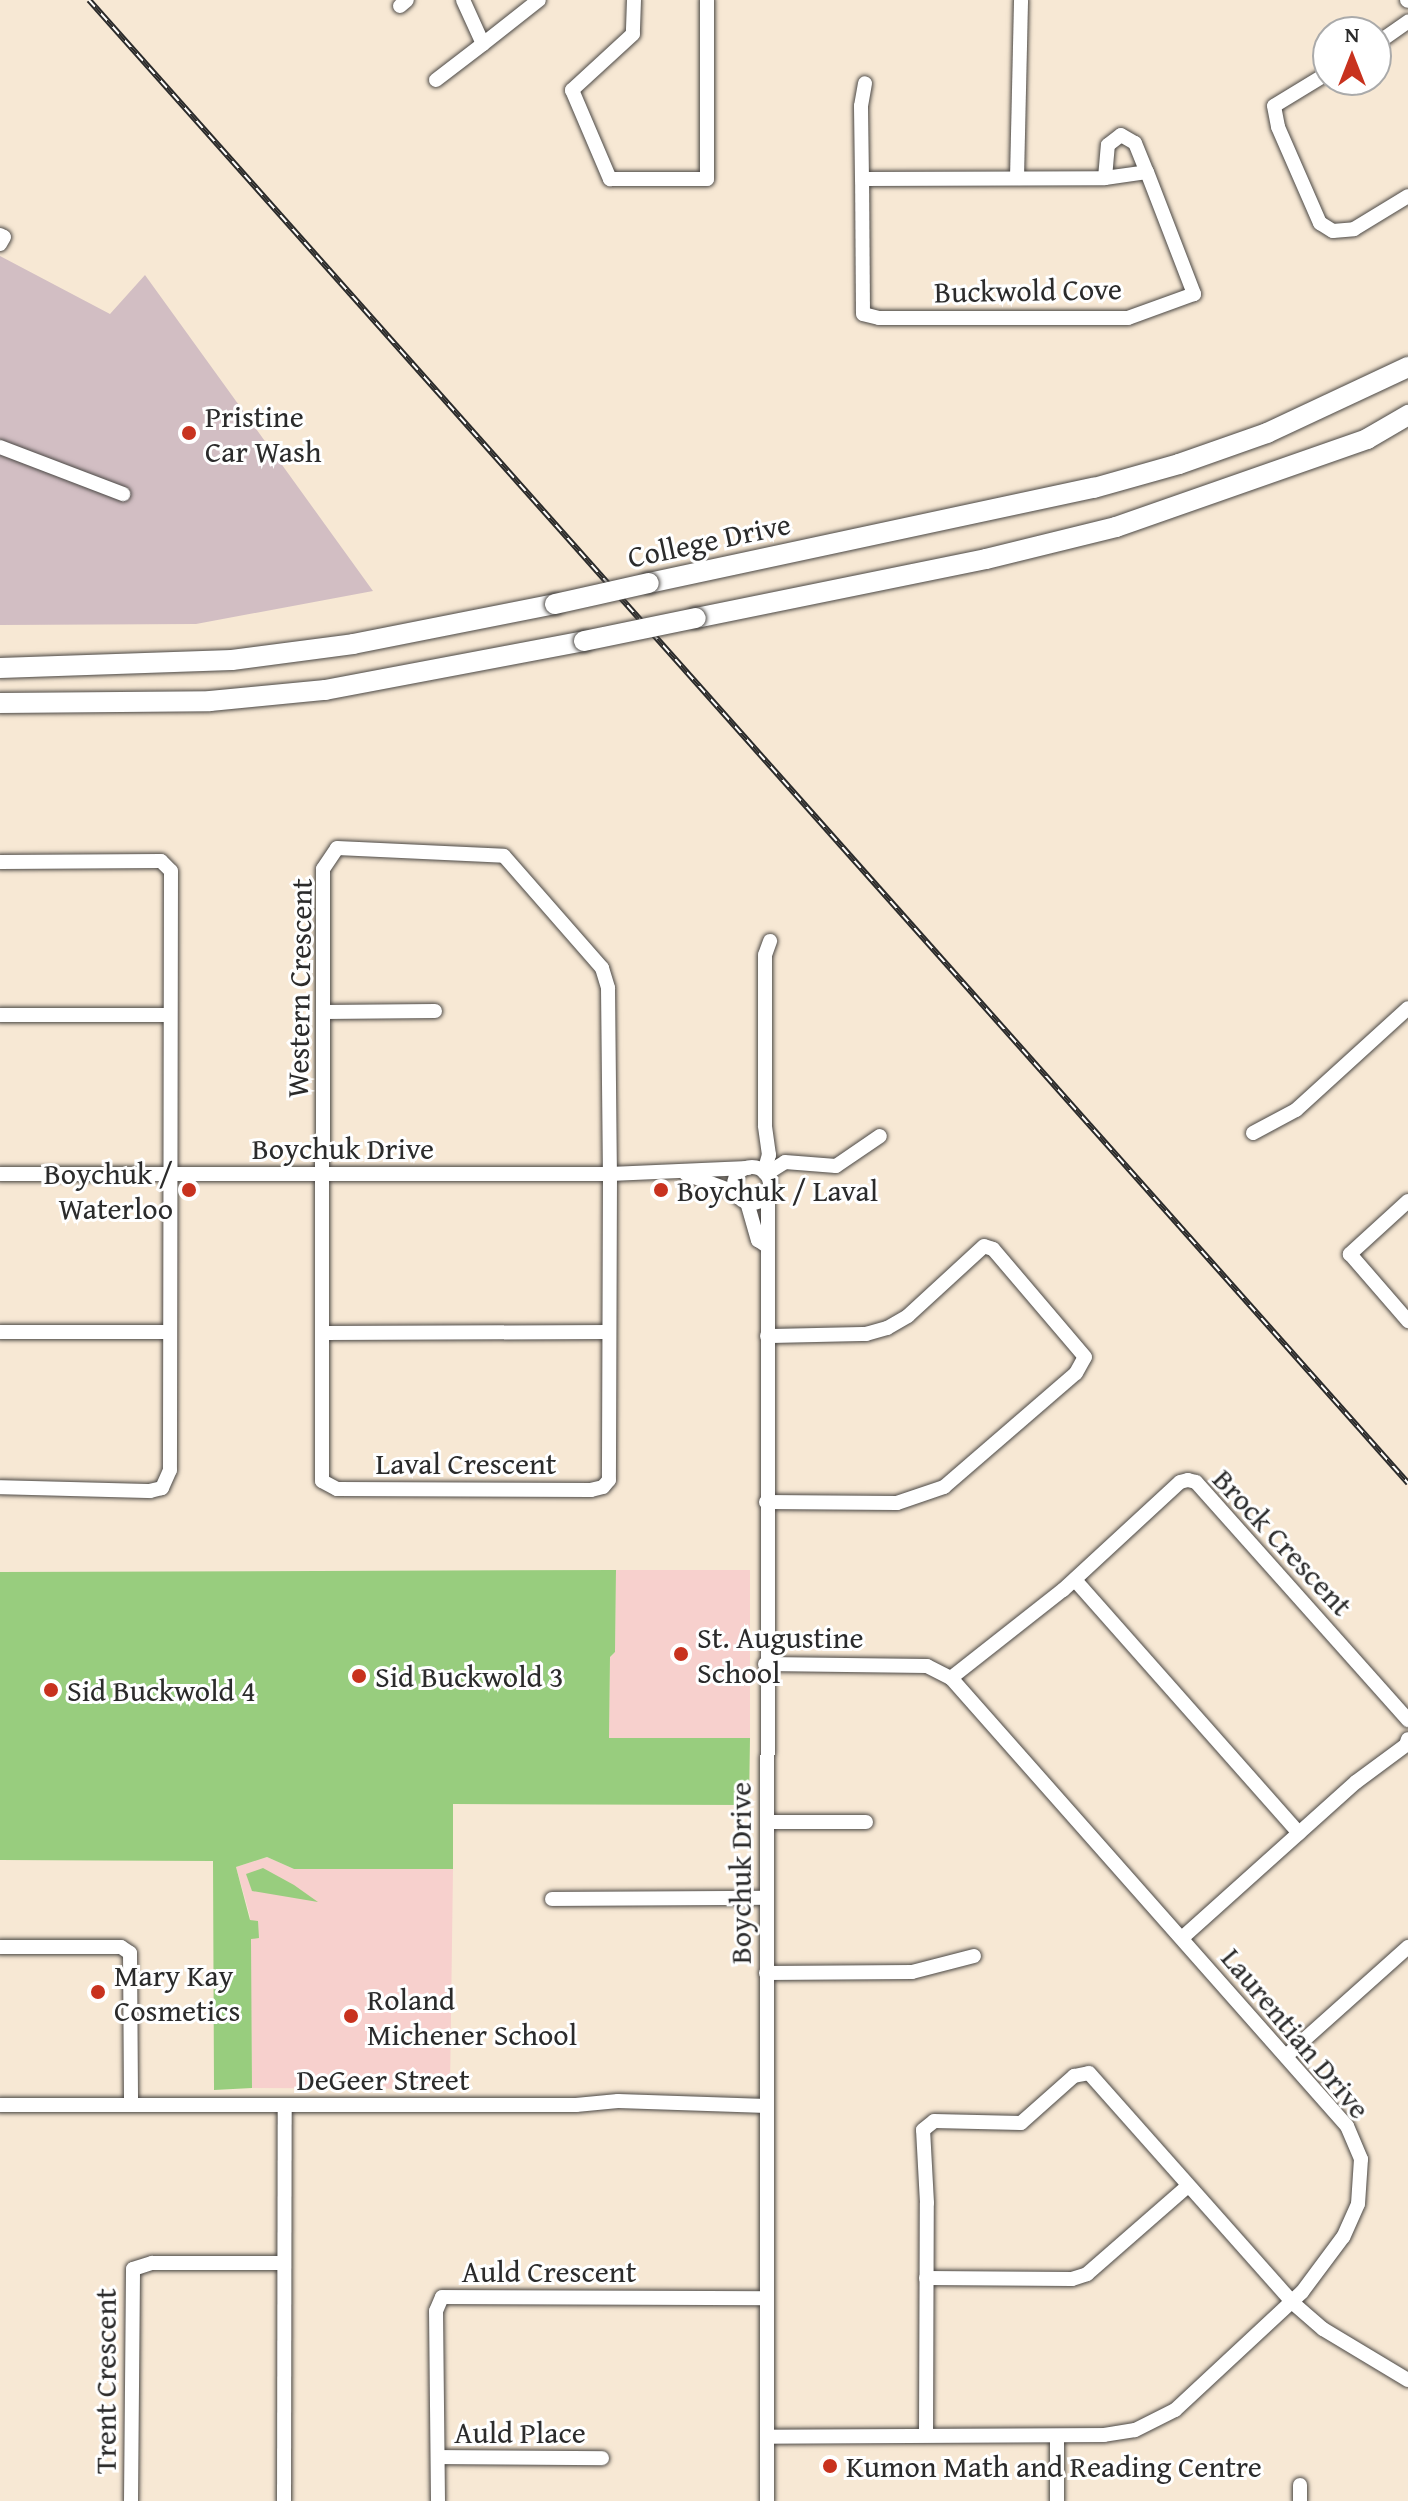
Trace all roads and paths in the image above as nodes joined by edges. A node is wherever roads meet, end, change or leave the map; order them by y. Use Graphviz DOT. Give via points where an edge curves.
graph roads {
  1 [pos="463,0"];
  2 [pos="539,0"];
  3 [pos="634,0"];
  4 [pos="707,0"];
  5 [pos="1021,0"];
  6 [pos="483,44"];
  7 [pos="436,80"];
  8 [pos="1312,81"];
  9 [pos="865,83"];
  10 [pos="1147,172"];
  11 [pos="1017,178"];
  12 [pos="1105,178"];
  13 [pos="862,179"];
  14 [pos="1408,196"];
  15 [pos="0,235"];
  16 [pos="0,244"];
  17 [pos="1408,367"];
  18 [pos="1408,415"];
  19 [pos="0,447"];
  20 [pos="123,494"];
  21 [pos="0,668"];
  22 [pos="210,701"];
  23 [pos="0,703"];
  24 [pos="0,717"];
  25 [pos="0,862"];
  26 [pos="770,941"];
  27 [pos="1408,1008"];
  28 [pos="435,1011"];
  29 [pos="324,1012"];
  30 [pos="0,1015"];
  31 [pos="170,1015"];
  32 [pos="1253,1133"];
  33 [pos="880,1136"];
  34 [pos="169,1173"];
  35 [pos="686,1173"];
  36 [pos="0,1174"];
  37 [pos="324,1174"];
  38 [pos="610,1174"];
  39 [pos="761,1176"];
  40 [pos="741,1197"];
  41 [pos="1408,1201"];
  42 [pos="767,1246"];
  43 [pos="1408,1321"];
  44 [pos="0,1332"];
  45 [pos="170,1332"];
  46 [pos="608,1332"];
  47 [pos="325,1333"];
  48 [pos="767,1336"];
  49 [pos="0,1487"];
  50 [pos="766,1502"];
  51 [pos="1075,1580"];
  52 [pos="765,1664"];
  53 [pos="951,1678"];
  54 [pos="1408,1720"];
  55 [pos="1408,1739"];
  56 [pos="767,1822"];
  57 [pos="866,1822"];
  58 [pos="1299,1833"];
  59 [pos="766,1898"];
  60 [pos="552,1899"];
  61 [pos="1182,1938"];
  62 [pos="0,1947"];
  63 [pos="1407,1951"];
  64 [pos="974,1956"];
  65 [pos="766,1973"];
  66 [pos="1286,2056"];
  67 [pos="0,2105"];
  68 [pos="131,2105"];
  69 [pos="285,2105"];
  70 [pos="767,2106"];
  71 [pos="1188,2186"];
  72 [pos="284,2263"];
  73 [pos="926,2278"];
  74 [pos="767,2298"];
  75 [pos="1293,2303"];
  76 [pos="1408,2380"];
  77 [pos="926,2435"];
  78 [pos="1057,2436"];
  79 [pos="768,2437"];
  80 [pos="439,2457"];
  81 [pos="602,2458"];
  82 [pos="1300,2485"];
  83 [pos="131,2501"];
  84 [pos="284,2501"];
  85 [pos="438,2501"];
  86 [pos="767,2501"];
  87 [pos="1057,2501"];
  88 [pos="1300,2501"];
  1 -- 6 [label="street"];
  2 -- 6 [label="street"];
  3 -- 4 [label="street" via="633,34 572,90 610,179 707,179"];
  5 -- 11 [label="street"];
  6 -- 7 [label="street"];
  8 -- 14 [label="street" via="1274,106 1320,223 1333,231 1354,229"];
  9 -- 13 [label="street, Buckwold Cove"];
  10 -- 12 [label="street"];
  10 -- 12 [label="street, Buckwold Cove" via="1135,143 1121,135 1108,145"];
  10 -- 13 [label="street, Buckwold Cove" via="1194,294 1128,318 863,314"];
  11 -- 12 [label="street"];
  11 -- 13 [label="street"];
  15 -- 16 [label="street"];
  17 -- 21 [label="highway, College Drive, bridge" via="1267,433 1094,488 555,604 353,644 232,660"];
  18 -- 22 [label="highway, bridge" via="1367,439 1116,527 986,559 325,690"];
  19 -- 20 [label="street"];
  22 -- 23 [label="highway"];
  22 -- 24 [label="highway"];
  25 -- 31 [label="street" via="161,861 171,871"];
  26 -- 39 [label="street" via="765,955 769,1155"];
  27 -- 32 [label="street" via="1296,1110"];
  28 -- 29 [label="street"];
  29 -- 37 [label="street, Western Crescent"];
  29 -- 38 [label="street, Western Crescent" via="323,869 337,848 504,856 602,968 608,988"];
  30 -- 31 [label="street"];
  31 -- 34 [label="street"];
  33 -- 39 [label="street" via="836,1166 785,1162"];
  34 -- 36 [label="street, Boychuk Drive"];
  34 -- 37 [label="street, Boychuk Drive"];
  34 -- 45 [label="street"];
  35 -- 38 [label="street, Boychuk Drive"];
  35 -- 39 [label="street, Boychuk Drive" via="711,1167"];
  35 -- 40 [label="street, Boychuk Drive"];
  37 -- 38 [label="street, Boychuk Drive"];
  37 -- 47 [label="street, Laval Crescent"];
  38 -- 46 [label="street, Laval Crescent"];
  39 -- 40 [label="street" via="761,1200"];
  39 -- 40 [label="street" via="737,1177"];
  39 -- 42 [label="street, Boychuk Drive"];
  40 -- 42 [label="street, Boychuk Drive" via="758,1240"];
  41 -- 43 [label="street" via="1350,1254"];
  42 -- 48 [label="street, Boychuk Drive"];
  44 -- 45 [label="street"];
  45 -- 49 [label="street" via="170,1470 162,1488"];
  46 -- 47 [label="street"];
  46 -- 47 [label="street, Laval Crescent" via="609,1480 591,1490 328,1486 322,1481"];
  48 -- 50 [label="street, Boychuk Drive"];
  48 -- 50 [label="street" via="866,1334 887,1328 908,1316 984,1246 993,1249 1085,1357 1076,1373 944,1487 897,1503"];
  50 -- 52 [label="street, Boychuk Drive"];
  51 -- 53 [label="street, Brock Crescent"];
  51 -- 54 [label="street, Brock Crescent" via="1180,1482 1196,1482"];
  51 -- 58 [label="street"];
  52 -- 53 [label="street" via="927,1666"];
  52 -- 56 [label="street, Boychuk Drive"];
  53 -- 61 [label="street, Laurentian Drive"];
  55 -- 58 [label="street"];
  56 -- 57 [label="street"];
  56 -- 59 [label="street, Boychuk Drive"];
  58 -- 61 [label="street"];
  59 -- 60 [label="street"];
  59 -- 65 [label="street, Boychuk Drive"];
  61 -- 66 [label="street, Laurentian Drive"];
  62 -- 68 [label="street" via="121,1947 130,1953"];
  63 -- 66 [label="street"];
  64 -- 65 [label="street" via="912,1972"];
  65 -- 70 [label="street, Boychuk Drive"];
  66 -- 75 [label="street, Laurentian Drive" via="1347,2126 1361,2159 1358,2204 1343,2237"];
  67 -- 68 [label="street, DeGeer Street"];
  68 -- 69 [label="street, DeGeer Street"];
  69 -- 70 [label="street, DeGeer Street" via="618,2101"];
  69 -- 72 [label="street"];
  70 -- 74 [label="street, Boychuk Drive"];
  71 -- 73 [label="street" via="1087,2274 1072,2279"];
  71 -- 73 [label="street" via="1089,2073 1074,2076 1021,2123 927,2123"];
  71 -- 75 [label="street"];
  72 -- 83 [label="street, Trent Crescent" via="152,2263 133,2269"];
  72 -- 84 [label="street"];
  73 -- 77 [label="street"];
  74 -- 79 [label="street, Boychuk Drive"];
  74 -- 80 [label="street, Auld Crescent" via="442,2297 436,2311"];
  75 -- 76 [label="street" via="1323,2329"];
  75 -- 78 [label="street, Laurentian Drive" via="1175,2410 1135,2430"];
  77 -- 78 [label="street, Laurentian Drive"];
  77 -- 79 [label="street, Laurentian Drive"];
  78 -- 87 [label="street"];
  79 -- 86 [label="street, Boychuk Drive"];
  80 -- 81 [label="street, Auld Place"];
  80 -- 85 [label="street, Auld Crescent"];
  82 -- 88 [label="street"];
}
